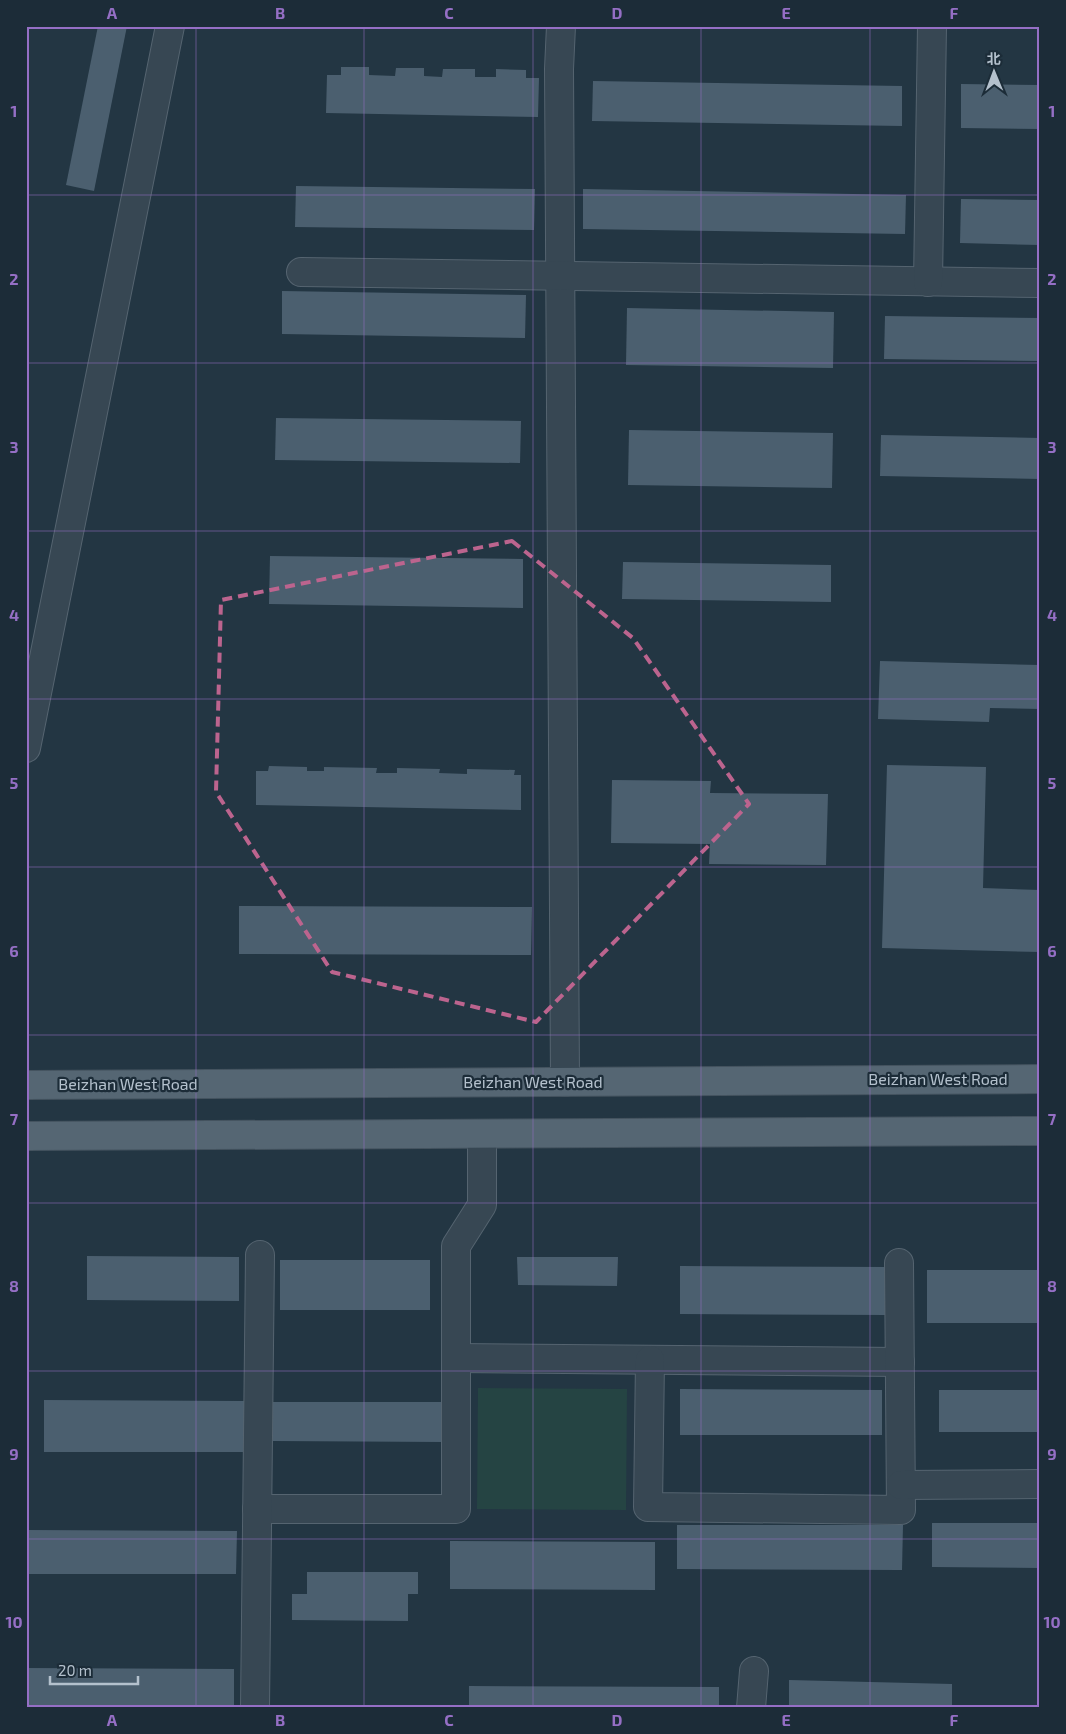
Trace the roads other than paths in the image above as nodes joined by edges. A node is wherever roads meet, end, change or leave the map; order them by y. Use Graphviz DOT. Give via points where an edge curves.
graph roads {
  1 [pos="170,26"];
  2 [pos="561,26"];
  3 [pos="932,26"];
  4 [pos="301,272"];
  5 [pos="560,276"];
  6 [pos="928,282"];
  7 [pos="1040,283"];
  8 [pos="26,748"];
  9 [pos="1040,1079"];
  10 [pos="565,1082"];
  11 [pos="26,1085"];
  12 [pos="1040,1131"];
  13 [pos="482,1134"];
  14 [pos="26,1136"];
  15 [pos="260,1255"];
  16 [pos="898,1263"];
  17 [pos="456,1358"];
  18 [pos="650,1360"];
  19 [pos="900,1362"];
  20 [pos="1040,1484"];
  21 [pos="901,1486"];
  22 [pos="257,1509"];
  23 [pos="754,1671"];
  24 [pos="255,1708"];
  25 [pos="751,1708"];
  1 -- 8 [label="street"];
  2 -- 5 [label="street"];
  3 -- 6 [label="street"];
  4 -- 5 [label="street"];
  5 -- 6 [label="street"];
  5 -- 10 [label="street"];
  6 -- 7 [label="street"];
  9 -- 10 [label="main road, Beizhan West Road"];
  10 -- 11 [label="main road, Beizhan West Road"];
  12 -- 13 [label="main road"];
  13 -- 14 [label="main road"];
  13 -- 17 [label="street" via="482,1205 456,1246"];
  15 -- 22 [label="street"];
  16 -- 19 [label="street"];
  17 -- 18 [label="street"];
  17 -- 22 [label="street" via="456,1509"];
  18 -- 19 [label="street"];
  18 -- 21 [label="street" via="648,1508 901,1510"];
  19 -- 21 [label="street"];
  20 -- 21 [label="street"];
  22 -- 24 [label="street"];
  23 -- 25 [label="street"];
}
